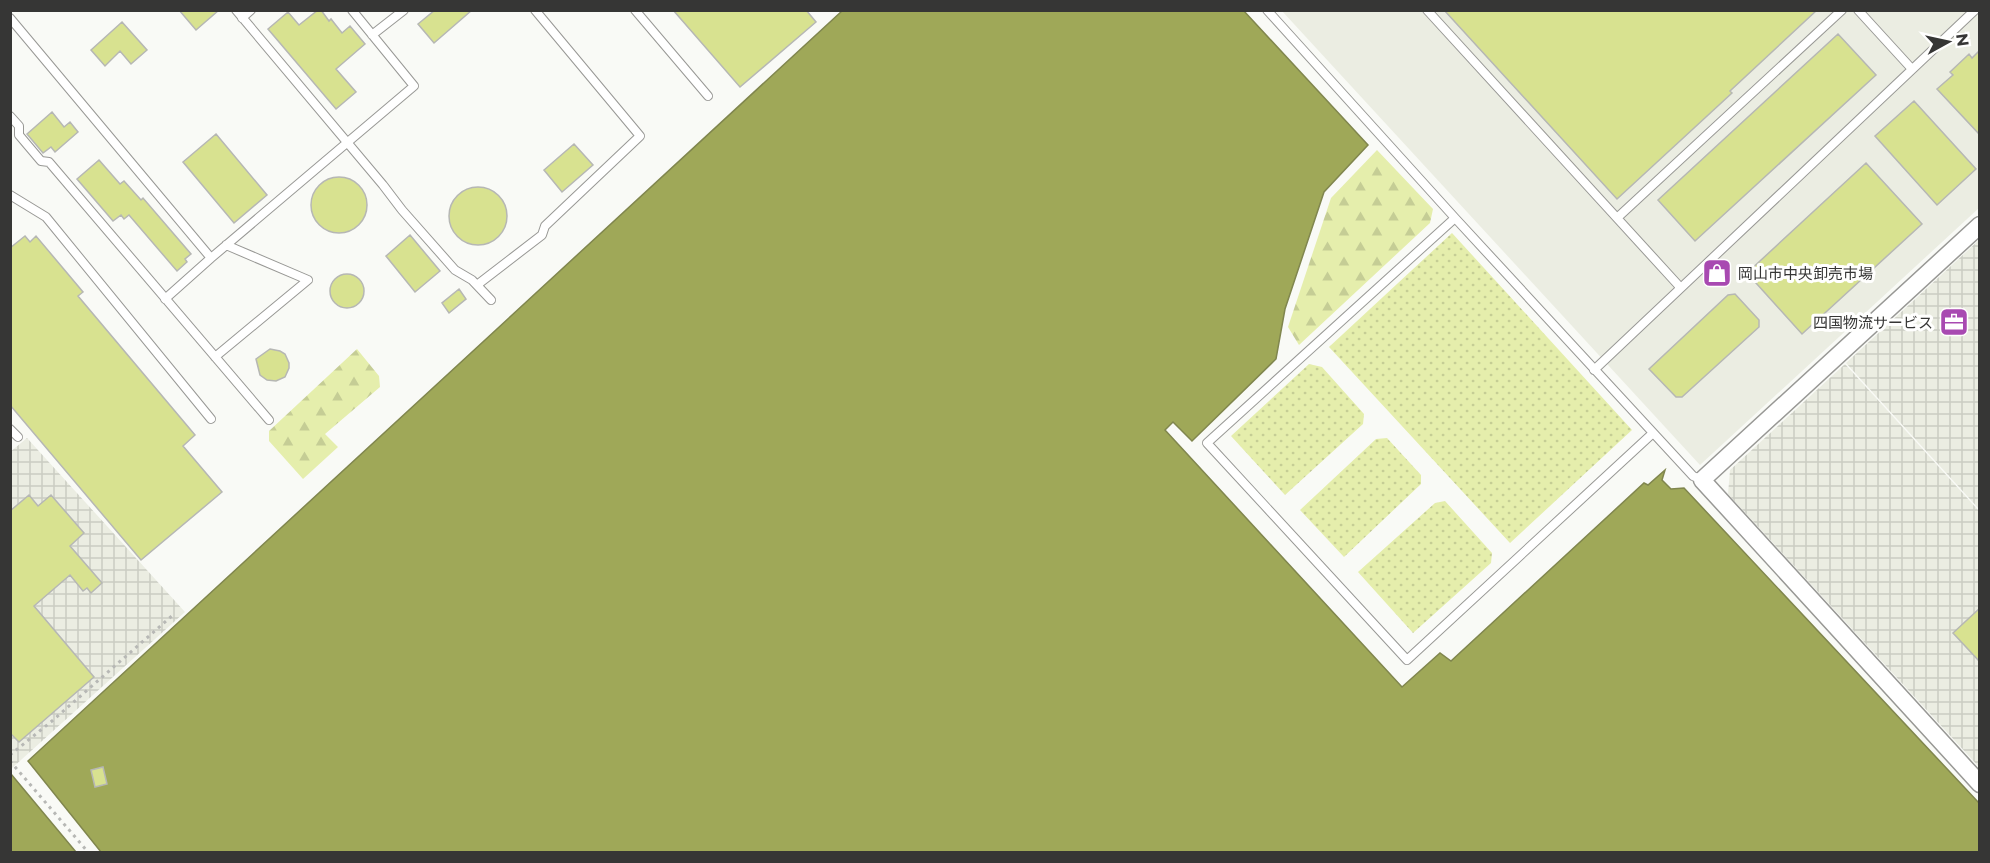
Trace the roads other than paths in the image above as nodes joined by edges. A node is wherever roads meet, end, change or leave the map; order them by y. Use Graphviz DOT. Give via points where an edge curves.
graph roads {
  1 [pos="236,10"];
  2 [pos="251,10"];
  3 [pos="352,10"];
  4 [pos="404,10"];
  5 [pos="535,10"];
  6 [pos="635,10"];
  7 [pos="1267,10"];
  8 [pos="1427,10"];
  9 [pos="1842,10"];
  10 [pos="1858,10"];
  11 [pos="1975,10"];
  12 [pos="10,18"];
  13 [pos="242,18"];
  14 [pos="372,34"];
  15 [pos="1911,68"];
  16 [pos="708,96"];
  17 [pos="10,116"];
  18 [pos="348,142"];
  19 [pos="10,195"];
  20 [pos="1455,218"];
  21 [pos="1617,218"];
  22 [pos="1978,228"];
  23 [pos="226,245"];
  24 [pos="211,258"];
  25 [pos="477,285"];
  26 [pos="1680,287"];
  27 [pos="165,299"];
  28 [pos="491,300"];
  29 [pos="215,357"];
  30 [pos="1594,370"];
  31 [pos="211,418"];
  32 [pos="269,420"];
  33 [pos="10,429"];
  34 [pos="1653,433"];
  35 [pos="18,437"];
  36 [pos="1702,480"];
  37 [pos="1980,784"];
  1 -- 13 [label="lane"];
  2 -- 13 [label="lane"];
  3 -- 14 [label="lane"];
  4 -- 14 [label="lane"];
  5 -- 25 [label="lane" via="640,136 545,226 542,235"];
  6 -- 16 [label="lane"];
  7 -- 20 [label="lane"];
  8 -- 21 [label="lane"];
  9 -- 21 [label="lane"];
  10 -- 15 [label="lane"];
  11 -- 15 [label="lane"];
  12 -- 24 [label="lane"];
  13 -- 18 [label="lane"];
  14 -- 18 [label="lane" via="414,86"];
  15 -- 26 [label="lane"];
  17 -- 27 [label="lane" via="19,126 19,135 41,161 49,162"];
  18 -- 23 [label="lane"];
  18 -- 25 [label="lane" via="455,270"];
  19 -- 31 [label="lane" via="46,217"];
  20 -- 30 [label="lane"];
  20 -- 34 [label="lane" via="1207,443 1407,660"];
  21 -- 26 [label="lane"];
  22 -- 36 [label="street"];
  23 -- 24 [label="lane"];
  23 -- 29 [label="lane" via="308,280"];
  24 -- 27 [label="lane"];
  25 -- 28 [label="lane"];
  26 -- 30 [label="lane"];
  27 -- 29 [label="lane"];
  29 -- 32 [label="lane"];
  30 -- 34 [label="lane"];
  33 -- 35 [label="lane"];
  34 -- 36 [label="lane" via="1693,476"];
  36 -- 37 [label="street"];
}
